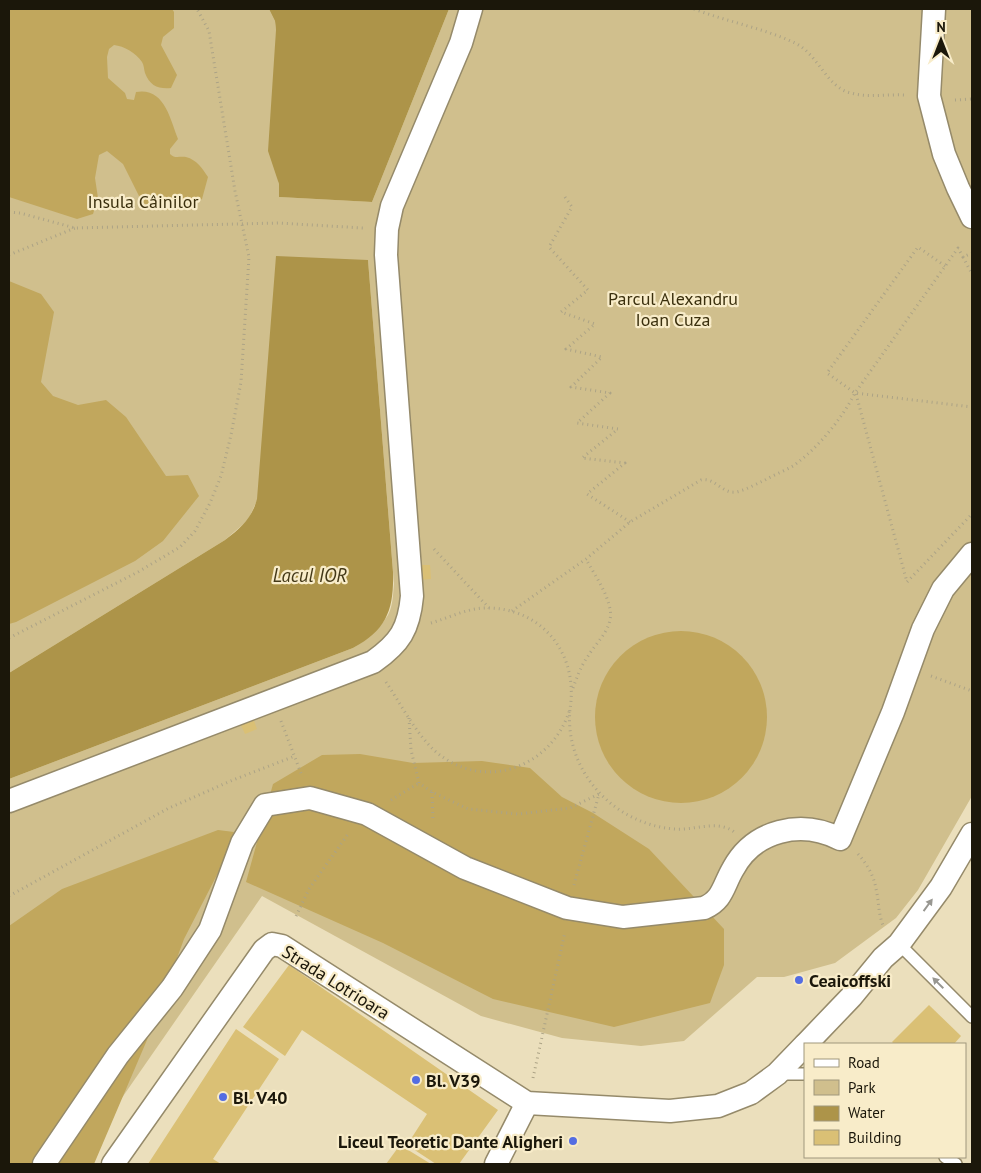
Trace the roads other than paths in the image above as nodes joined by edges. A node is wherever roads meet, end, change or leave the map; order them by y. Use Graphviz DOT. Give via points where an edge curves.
graph roads {
  1 [pos="471,9"];
  2 [pos="934,9"];
  3 [pos="972,217"];
  4 [pos="972,554"];
  5 [pos="9,801"];
  6 [pos="972,834"];
  7 [pos="899,944"];
  8 [pos="972,1018"];
  9 [pos="807,1043"];
  10 [pos="804,1046"];
  11 [pos="777,1074"];
  12 [pos="804,1074"];
  13 [pos="527,1102"];
  14 [pos="44,1164"];
  15 [pos="113,1164"];
  16 [pos="496,1164"];
  1 -- 5 [label="street" via="461,43 392,206 387,229 386,255 412,596 404,631 388,652 373,662"];
  2 -- 3 [label="street" via="929,96 944,154"];
  4 -- 14 [label="street" via="943,589 923,629 893,712 840,839 818,831 795,829 772,834 752,846 736,863 720,897 704,908 623,917 567,908 465,868 367,814 310,798 265,805 242,843 210,930 172,988 118,1055"];
  7 -- 6 [label="street, Strada Lotrioara, one-way" via="941,887"];
  8 -- 7 [label="lane, one-way"];
  7 -- 9 [label="street, Strada Lotrioara"];
  10 -- 11 [label="street, Strada Lotrioara"];
  11 -- 12 [label="lane"];
  11 -- 13 [label="street, Strada Lotrioara" via="736,1100 694,1109 638,1110"];
  13 -- 15 [label="street, Strada Lotrioara" via="282,946 272,944 264,950"];
  13 -- 16 [label="street"];
}
